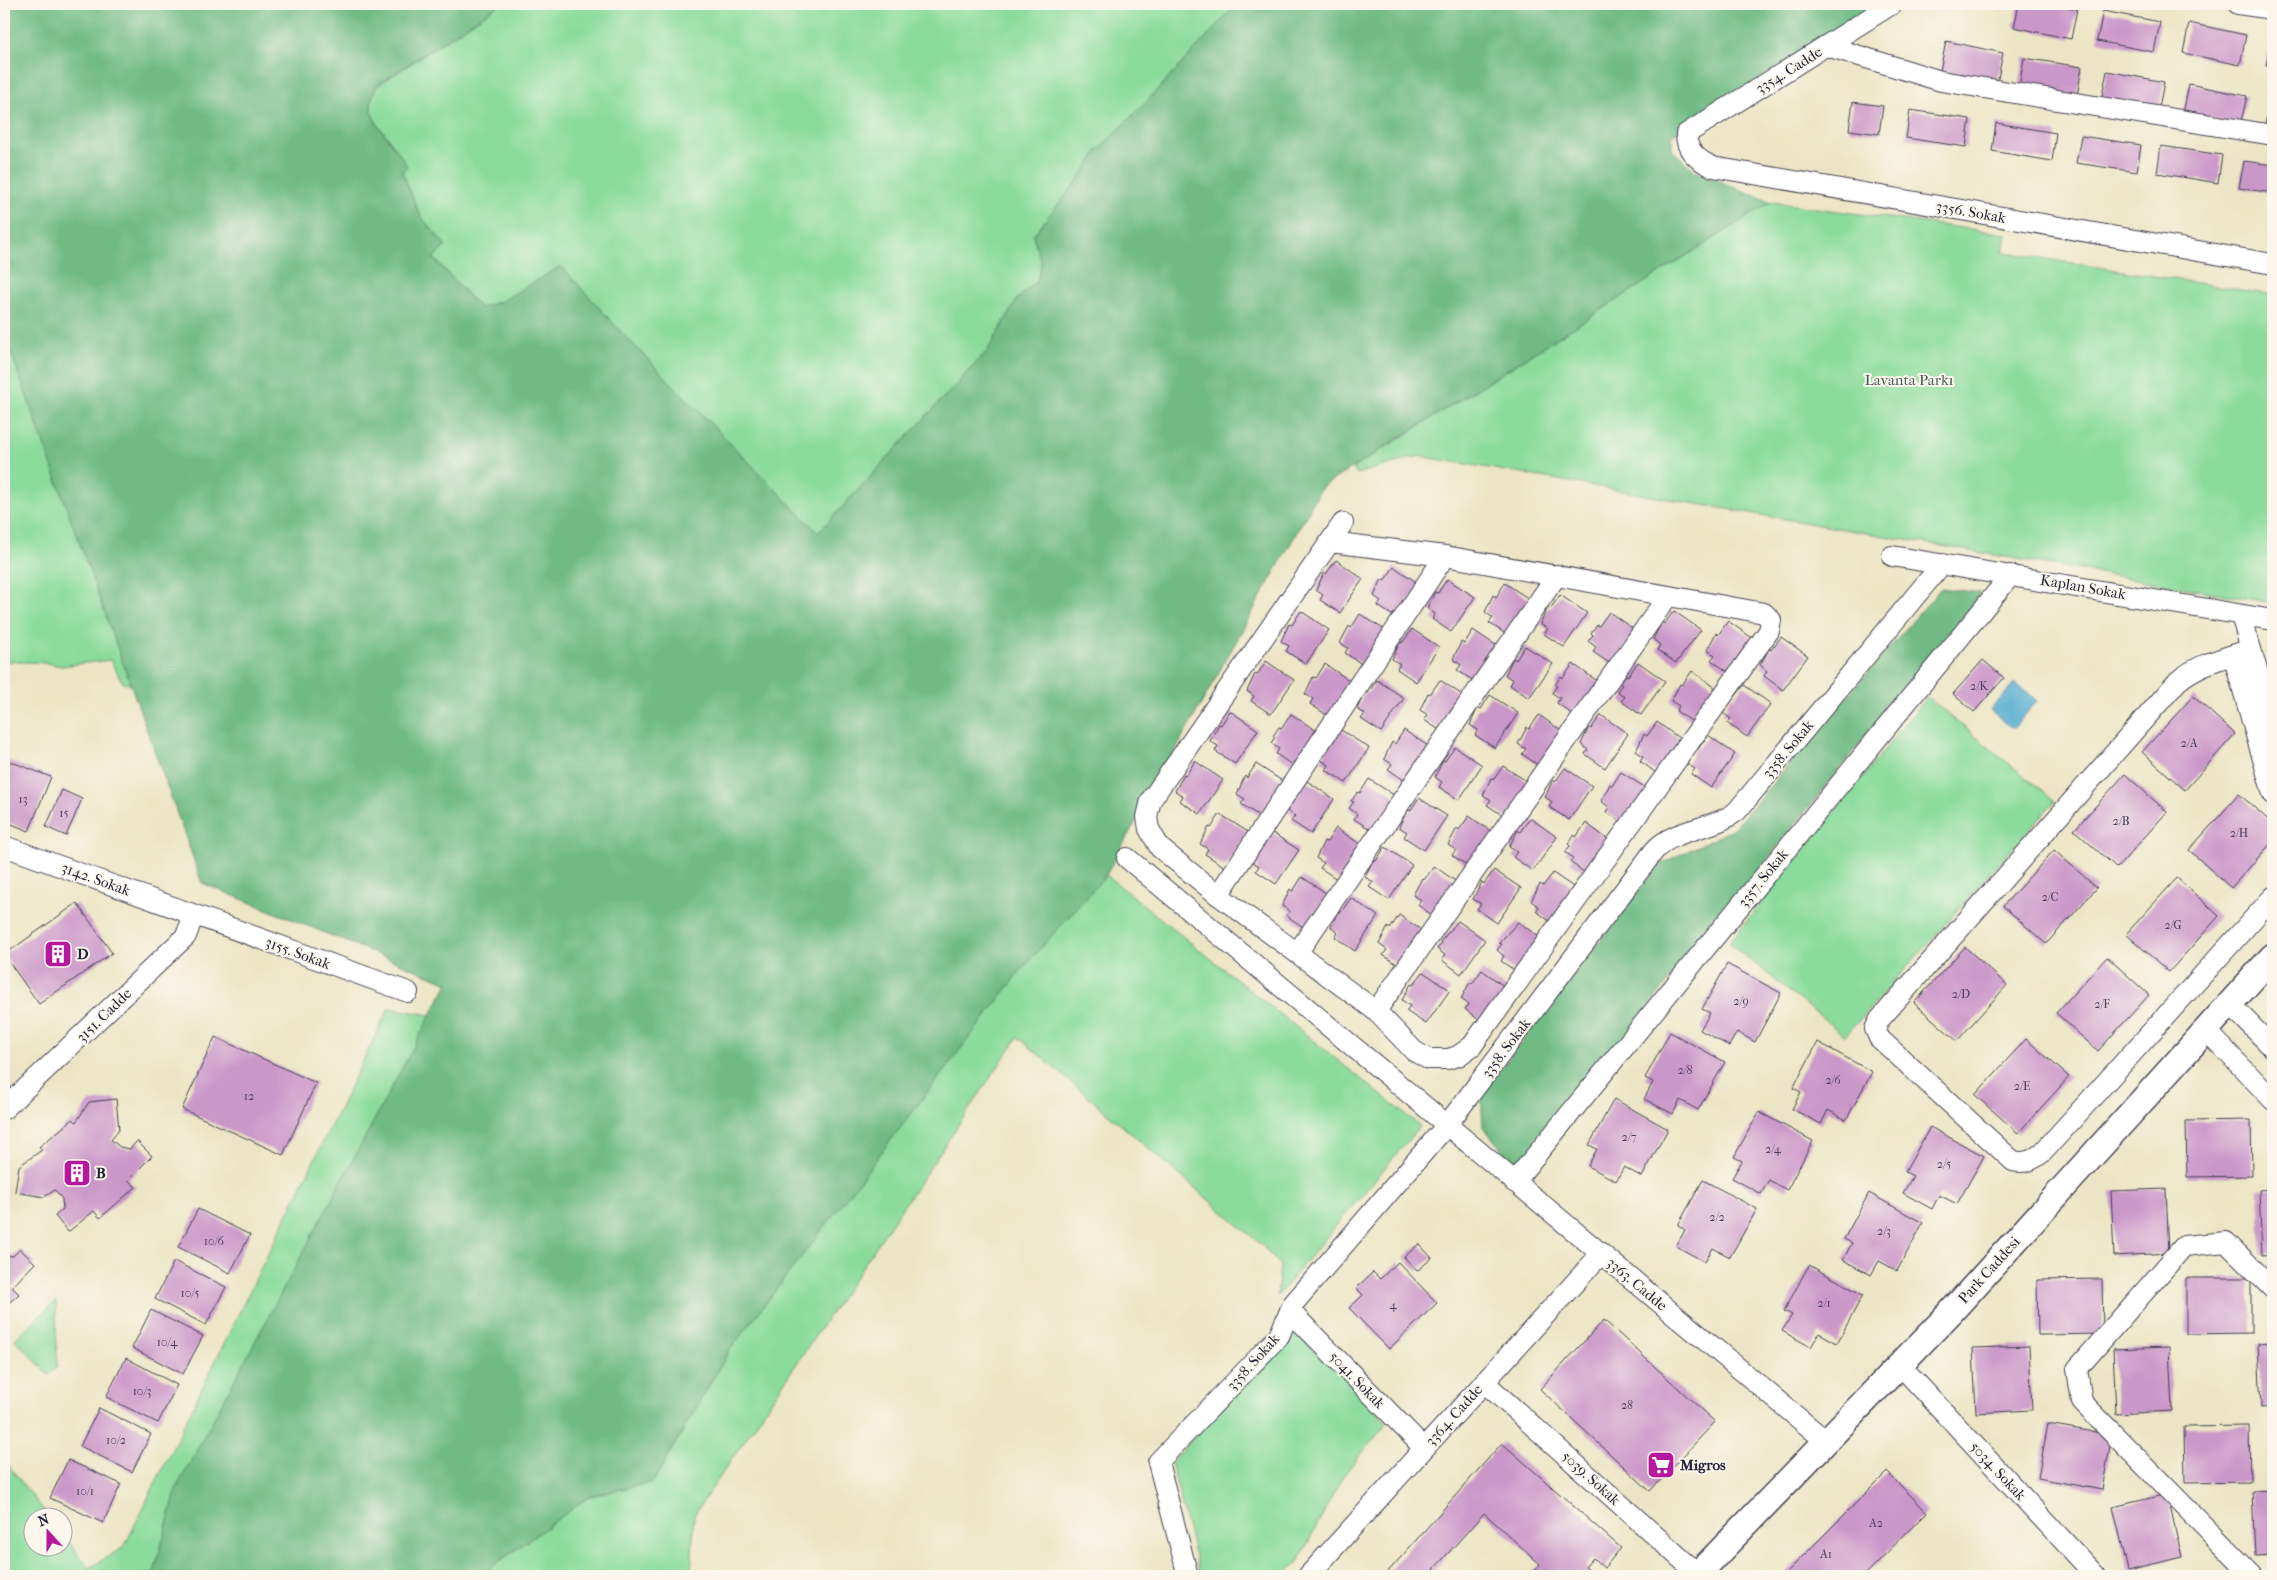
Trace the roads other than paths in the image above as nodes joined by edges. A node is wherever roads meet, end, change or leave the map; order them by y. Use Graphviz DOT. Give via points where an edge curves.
graph roads {
  1 [pos="1892,4"];
  2 [pos="2238,4"];
  3 [pos="2273,9"];
  4 [pos="1827,46"];
  5 [pos="1686,134"];
  6 [pos="2273,135"];
  7 [pos="2273,264"];
  8 [pos="1343,523"];
  9 [pos="1330,542"];
  10 [pos="1445,556"];
  11 [pos="1892,556"];
  12 [pos="1942,564"];
  13 [pos="1557,575"];
  14 [pos="2011,575"];
  15 [pos="1668,596"];
  16 [pos="2242,615"];
  17 [pos="2273,620"];
  18 [pos="2242,652"];
  19 [pos="2273,724"];
  20 [pos="2273,794"];
  21 [pos="4,846"];
  22 [pos="1127,858"];
  23 [pos="1218,895"];
  24 [pos="2273,897"];
  25 [pos="189,913"];
  26 [pos="1297,953"];
  27 [pos="2273,956"];
  28 [pos="408,992"];
  29 [pos="2230,1004"];
  30 [pos="1376,1011"];
  31 [pos="2206,1030"];
  32 [pos="2273,1048"];
  33 [pos="2273,1100"];
  34 [pos="4,1109"];
  35 [pos="1447,1125"];
  36 [pos="1514,1182"];
  37 [pos="1601,1254"];
  38 [pos="2273,1288"];
  39 [pos="1290,1311"];
  40 [pos="1900,1366"];
  41 [pos="1484,1382"];
  42 [pos="1827,1442"];
  43 [pos="1424,1448"];
  44 [pos="1697,1575"];
  45 [pos="1188,1576"];
  46 [pos="1308,1576"];
  47 [pos="2096,1576"];
  48 [pos="2253,1576"];
  1 -- 4 [label="street, 3354. Cadde"];
  2 -- 3 [label="street"];
  4 -- 5 [label="street, 3354. Cadde"];
  4 -- 6 [label="street" via="1941,81"];
  5 -- 7 [label="street, 3356. Sokak" via="1695,156 1713,167"];
  8 -- 9 [label="street"];
  9 -- 10 [label="street"];
  9 -- 23 [label="street" via="1151,800 1147,817 1160,848"];
  10 -- 13 [label="street"];
  10 -- 23 [label="street"];
  11 -- 12 [label="street, Kaplan Sokak"];
  12 -- 14 [label="street, Kaplan Sokak"];
  12 -- 35 [label="street, 3358. Sokak" via="1737,811 1723,820 1668,840 1654,852"];
  13 -- 15 [label="street"];
  13 -- 26 [label="street"];
  14 -- 16 [label="street, Kaplan Sokak"];
  14 -- 36 [label="street, 3357. Sokak"];
  15 -- 30 [label="street"];
  15 -- 30 [label="street" via="1764,613 1771,620 1769,631 1472,1046 1448,1059 1428,1059 1414,1051"];
  16 -- 17 [label="street, Kaplan Sokak"];
  16 -- 18 [label="street"];
  18 -- 19 [label="street"];
  18 -- 20 [label="street"];
  18 -- 24 [label="street" via="2203,664 2178,681 1886,1011 1875,1029 1879,1038 2013,1161 2022,1163 2043,1152"];
  21 -- 25 [label="street, 3142. Sokak"];
  22 -- 35 [label="street, 3363. Cadde"];
  23 -- 26 [label="street"];
  25 -- 28 [label="street, 3155. Sokak"];
  25 -- 34 [label="street, 3151. Cadde" via="190,925 186,936"];
  26 -- 30 [label="street"];
  27 -- 29 [label="street, Park Caddesi"];
  29 -- 31 [label="street, Park Caddesi"];
  29 -- 32 [label="street"];
  31 -- 33 [label="street"];
  31 -- 40 [label="street, Park Caddesi"];
  35 -- 36 [label="street, 3363. Cadde"];
  35 -- 39 [label="street, 3358. Sokak"];
  36 -- 37 [label="street, 3363. Cadde"];
  37 -- 41 [label="street, 3364. Cadde"];
  37 -- 42 [label="street, 3363. Cadde"];
  38 -- 48 [label="street" via="2226,1242 2184,1246 2078,1369 2082,1402"];
  39 -- 43 [label="street, 5041. Sokak"];
  39 -- 45 [label="street, 3358. Sokak" via="1279,1336 1158,1462"];
  40 -- 42 [label="street, Park Caddesi"];
  40 -- 47 [label="street, 5034. Sokak"];
  41 -- 43 [label="street, 3364. Cadde"];
  41 -- 44 [label="street, 5039. Sokak"];
  42 -- 44 [label="street, Park Caddesi"];
  43 -- 46 [label="street, 3364. Cadde"];
}
